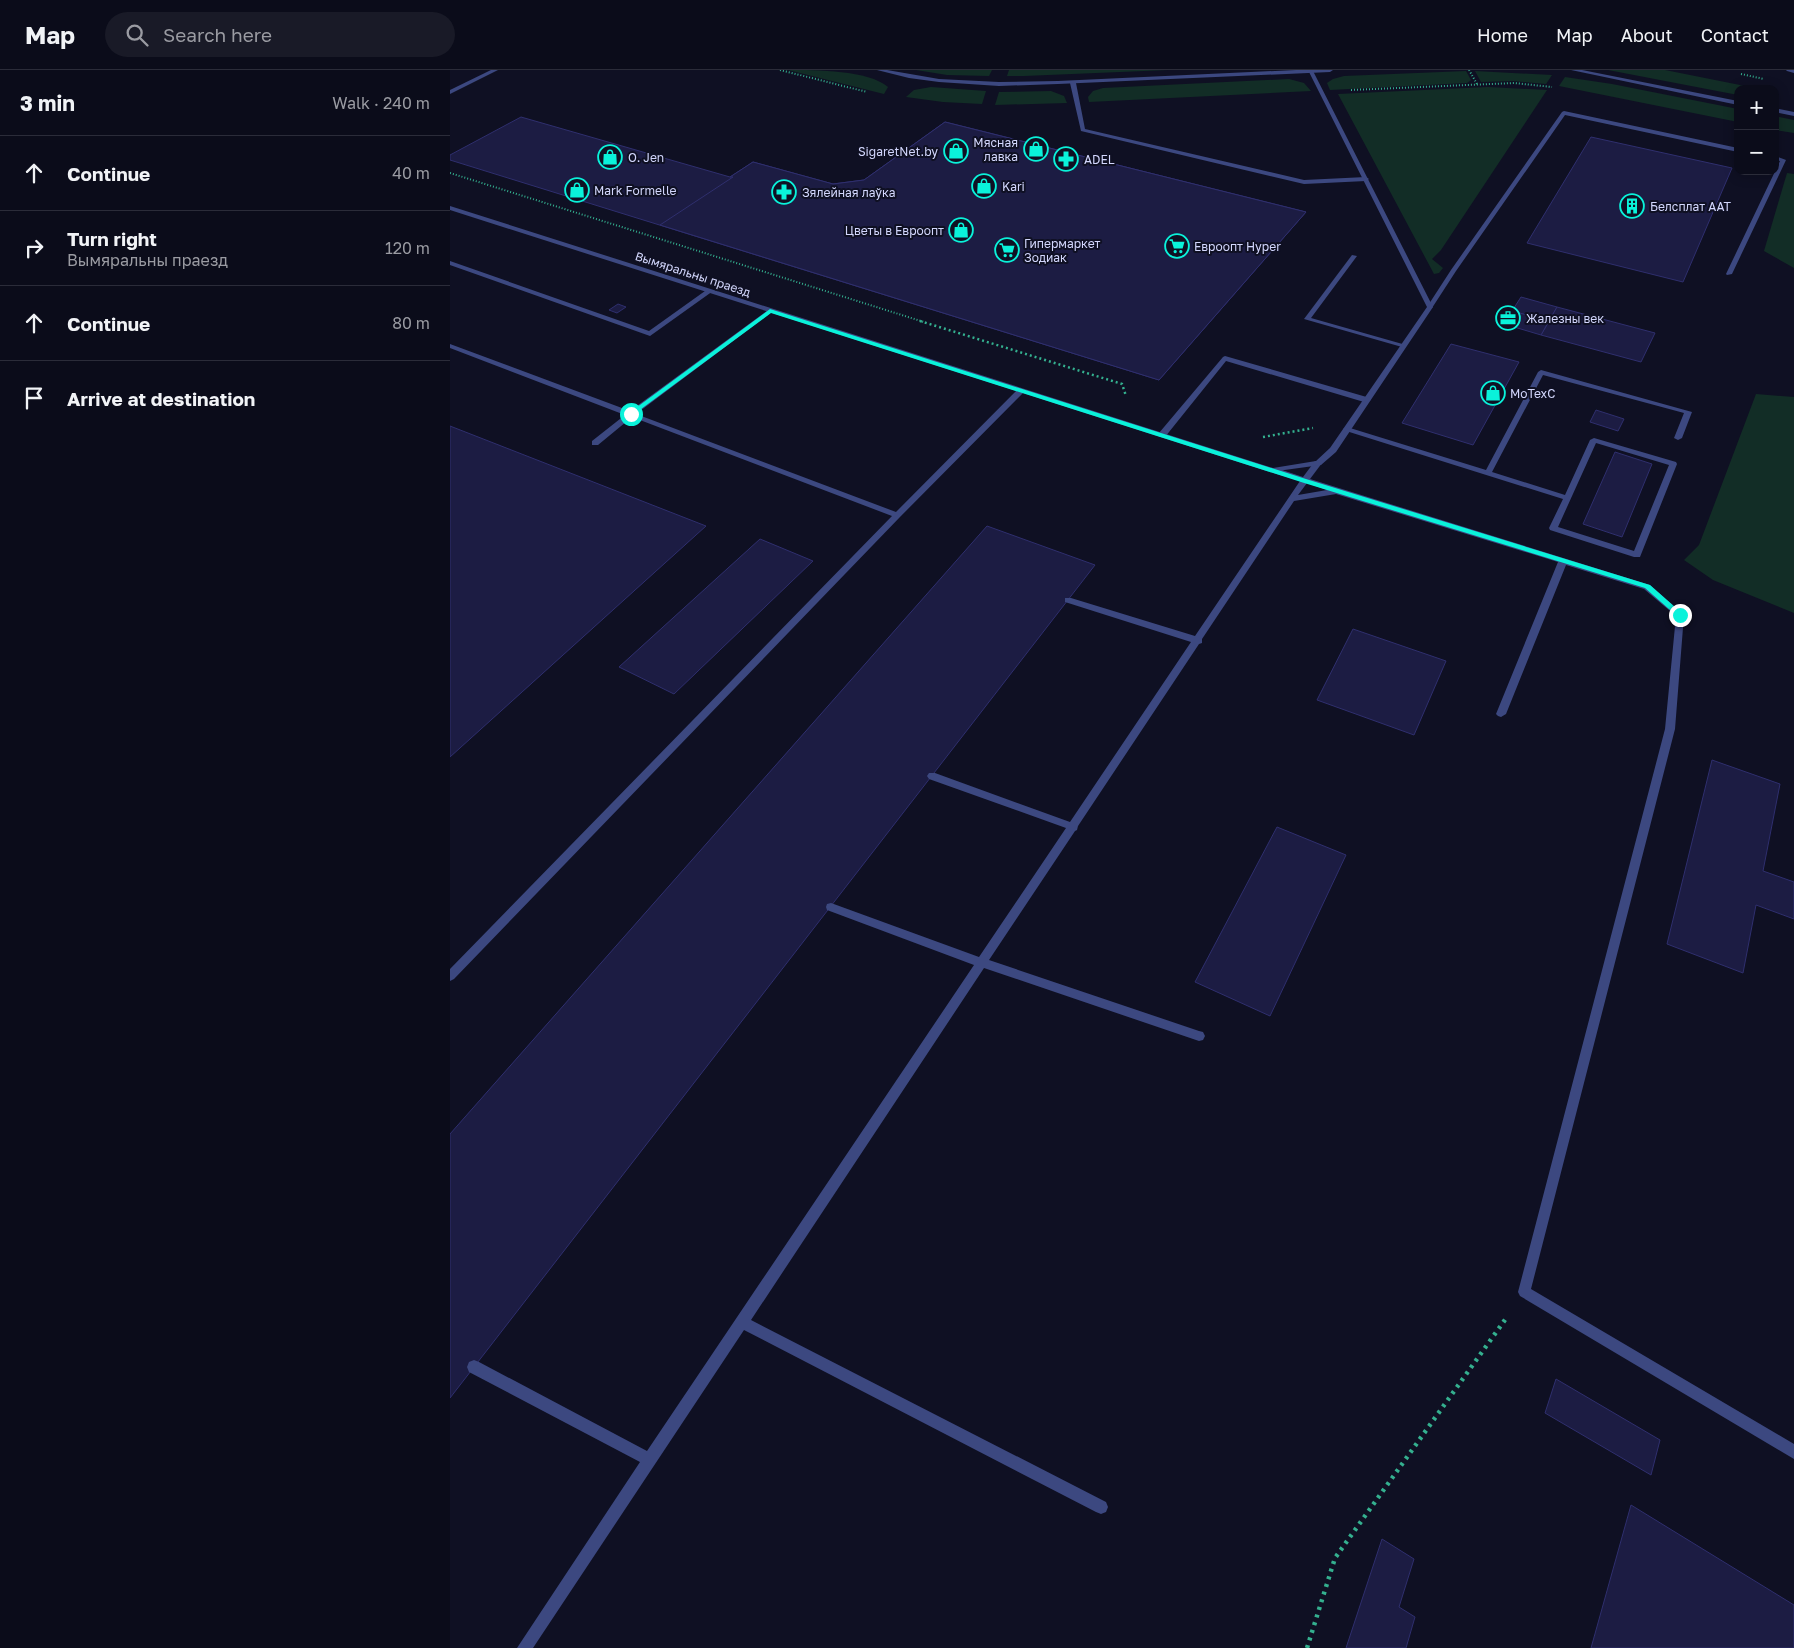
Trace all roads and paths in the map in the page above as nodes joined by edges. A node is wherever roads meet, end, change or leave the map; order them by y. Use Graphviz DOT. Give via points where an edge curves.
graph roads {
  1 [pos="494,70"];
  2 [pos="880,70"];
  3 [pos="1330,70"];
  4 [pos="1469,70"];
  5 [pos="1574,70"];
  6 [pos="1789,70"];
  7 [pos="1310,71"];
  8 [pos="1794,71"];
  9 [pos="1250,72"];
  10 [pos="1741,74"];
  11 [pos="1768,79"];
  12 [pos="1073,83"];
  13 [pos="1477,84"];
  14 [pos="450,92"];
  15 [pos="1734,101"];
  16 [pos="1779,111"];
  17 [pos="1794,114"];
  18 [pos="1734,149"];
  19 [pos="1779,159"];
  20 [pos="1779,168"];
  21 [pos="450,172"];
  22 [pos="1776,175"];
  23 [pos="1366,179"];
  24 [pos="450,208"];
  25 [pos="1354,256"];
  26 [pos="450,263"];
  27 [pos="1729,274"];
  28 [pos="707,290"];
  29 [pos="1430,308"];
  30 [pos="770,311"];
  31 [pos="450,346"];
  32 [pos="1404,346"];
  33 [pos="1021,391"];
  34 [pos="1350,395"];
  35 [pos="1367,400"];
  36 [pos="1128,402"];
  37 [pos="631,414"];
  38 [pos="1347,430"];
  39 [pos="1162,435"];
  40 [pos="1261,438"];
  41 [pos="1678,438"];
  42 [pos="596,443"];
  43 [pos="1318,463"];
  44 [pos="1272,470"];
  45 [pos="1488,473"];
  46 [pos="1304,480"];
  47 [pos="1336,490"];
  48 [pos="1567,498"];
  49 [pos="1291,499"];
  50 [pos="897,515"];
  51 [pos="1563,560"];
  52 [pos="1068,600"];
  53 [pos="1198,641"];
  54 [pos="1501,714"];
  55 [pos="932,776"];
  56 [pos="1074,827"];
  57 [pos="831,906"];
  58 [pos="983,963"];
  59 [pos="450,976"];
  60 [pos="1199,1036"];
  61 [pos="1524,1292"];
  62 [pos="742,1322"];
  63 [pos="474,1367"];
  64 [pos="1794,1452"];
  65 [pos="650,1460"];
  66 [pos="1101,1507"];
  67 [pos="524,1648"];
  68 [pos="1306,1648"];
  1 -- 14 [label="street"];
  2 -- 12 [label="street" via="948,82 994,85"];
  3 -- 7 [label="street"];
  4 -- 13 [label="path"];
  5 -- 15 [label="street"];
  6 -- 8 [label="street"];
  7 -- 9 [label="street"];
  7 -- 23 [label="street"];
  9 -- 12 [label="street"];
  10 -- 11 [label="path"];
  12 -- 23 [label="street" via="1083,130 1304,182"];
  16 -- 17 [label="street"];
  18 -- 29 [label="street" via="1564,113"];
  19 -- 20 [label="street" via="1783,160"];
  21 -- 36 [label="path" via="1122,384"];
  22 -- 27 [label="street"];
  23 -- 29 [label="street"];
  24 -- 28 [label="street, Вымяральны праезд"];
  25 -- 32 [label="street" via="1307,319"];
  26 -- 28 [label="street" via="650,334 710,291"];
  28 -- 30 [label="street, Вымяральны праезд"];
  29 -- 32 [label="street"];
  30 -- 33 [label="street, Вымяральны праезд"];
  30 -- 37 [label="street"];
  31 -- 37 [label="street"];
  32 -- 35 [label="street"];
  33 -- 39 [label="street, Вымяральны праезд"];
  33 -- 50 [label="street"];
  34 -- 35 [label="street"];
  34 -- 39 [label="street" via="1225,358"];
  34 -- 40 [label="path" via="1329,425"];
  35 -- 38 [label="street"];
  37 -- 42 [label="street"];
  37 -- 50 [label="street"];
  38 -- 43 [label="street" via="1333,450"];
  38 -- 45 [label="street"];
  39 -- 44 [label="street, Вымяральны праезд"];
  41 -- 45 [label="street" via="1688,412 1542,372"];
  43 -- 44 [label="street"];
  43 -- 46 [label="street"];
  44 -- 46 [label="street, Вымяральны праезд"];
  45 -- 48 [label="street"];
  46 -- 47 [label="street, Вымяральны праезд"];
  46 -- 49 [label="street"];
  47 -- 49 [label="street"];
  47 -- 51 [label="street, Вымяральны праезд"];
  48 -- 48 [label="street" via="1553,528 1637,555 1673,464 1594,440"];
  49 -- 53 [label="street"];
  50 -- 59 [label="street"];
  51 -- 54 [label="street"];
  51 -- 61 [label="street, Вымяральны праезд" via="1647,587 1680,615 1670,729"];
  52 -- 53 [label="street"];
  53 -- 56 [label="street"];
  55 -- 56 [label="street"];
  56 -- 58 [label="street"];
  57 -- 58 [label="street"];
  58 -- 60 [label="street"];
  58 -- 62 [label="street"];
  61 -- 64 [label="street"];
  61 -- 68 [label="path" via="1335,1558"];
  62 -- 65 [label="street"];
  62 -- 66 [label="street"];
  63 -- 65 [label="street"];
  65 -- 67 [label="street"];
}
